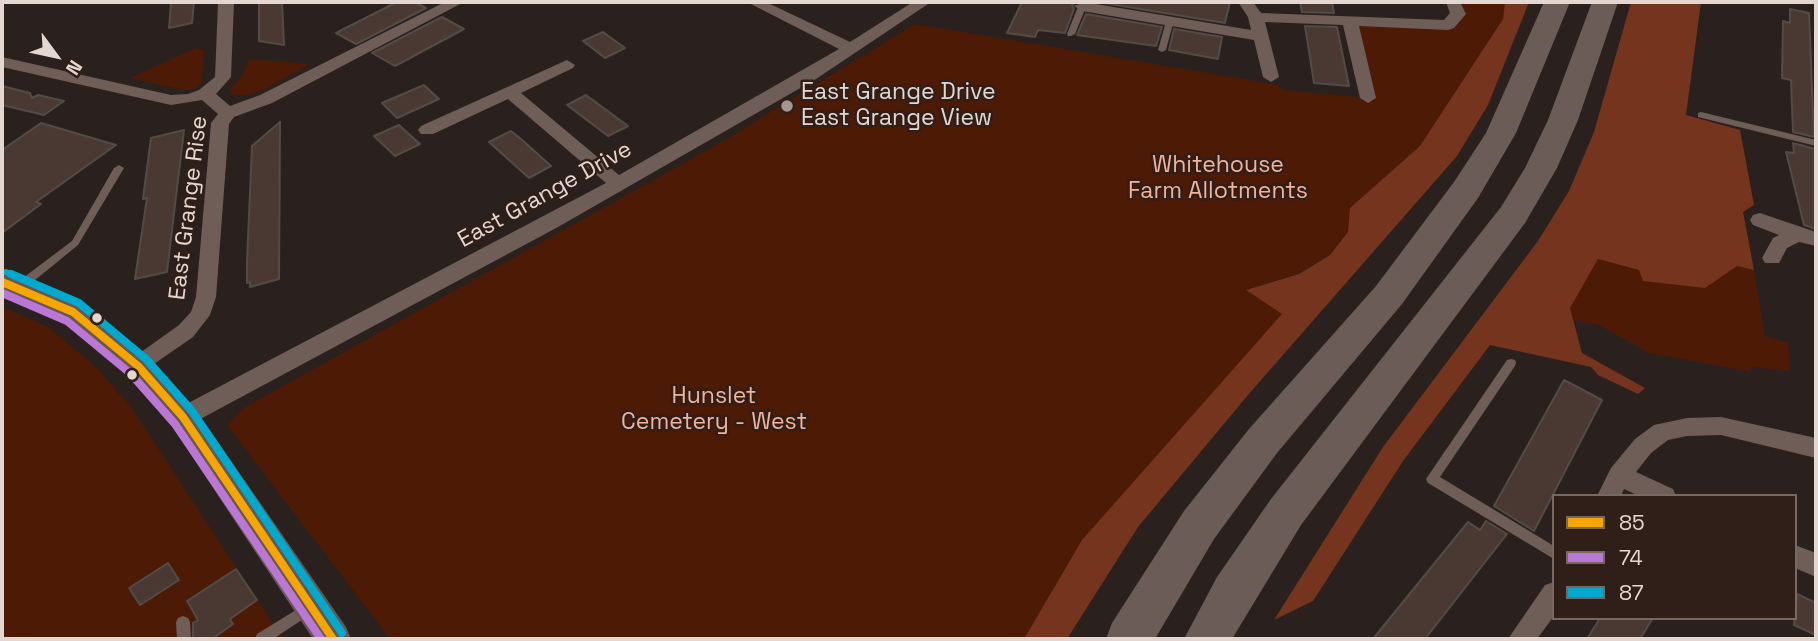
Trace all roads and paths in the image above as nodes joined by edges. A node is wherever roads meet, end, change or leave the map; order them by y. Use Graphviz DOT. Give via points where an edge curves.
graph roads {
  1 [pos="226,2"];
  2 [pos="456,2"];
  3 [pos="754,2"];
  4 [pos="922,2"];
  5 [pos="1245,2"];
  6 [pos="1453,2"];
  7 [pos="1556,2"];
  8 [pos="1605,2"];
  9 [pos="1083,4"];
  10 [pos="1256,17"];
  11 [pos="1170,20"];
  12 [pos="1350,22"];
  13 [pos="1071,34"];
  14 [pos="1261,36"];
  15 [pos="849,48"];
  16 [pos="1162,50"];
  17 [pos="2,62"];
  18 [pos="567,65"];
  19 [pos="1271,77"];
  20 [pos="510,92"];
  21 [pos="205,94"];
  22 [pos="1368,98"];
  23 [pos="228,113"];
  24 [pos="1701,115"];
  25 [pos="427,130"];
  26 [pos="1816,143"];
  27 [pos="119,168"];
  28 [pos="616,182"];
  29 [pos="1760,220"];
  30 [pos="1807,237"];
  31 [pos="1772,258"];
  32 [pos="10,285"];
  33 [pos="1511,363"];
  34 [pos="138,366"];
  35 [pos="183,417"];
  36 [pos="1816,448"];
  37 [pos="1614,485"];
  38 [pos="1655,494"];
  39 [pos="1552,552"];
  40 [pos="1797,556"];
  41 [pos="1816,565"];
  42 [pos="1552,597"];
  43 [pos="312,607"];
  44 [pos="183,622"];
  45 [pos="184,639"];
  46 [pos="262,639"];
  47 [pos="333,639"];
  48 [pos="1129,639"];
  49 [pos="1207,639"];
  50 [pos="1521,639"];
  1 -- 21 [label="street, East Grange Rise" via="223,77"];
  2 -- 23 [label="street" via="265,99"];
  3 -- 15 [label="street"];
  4 -- 15 [label="street, East Grange Drive"];
  5 -- 10 [label="street"];
  6 -- 12 [label="street" via="1458,14 1448,25"];
  7 -- 48 [label="highway" via="1501,134 1466,190 1389,295 1263,441 1199,525"];
  8 -- 49 [label="highway" via="1563,120 1513,215 1286,512"];
  9 -- 11 [label="street"];
  9 -- 13 [label="lane"];
  10 -- 12 [label="street"];
  10 -- 14 [label="street"];
  11 -- 14 [label="street"];
  11 -- 16 [label="lane"];
  12 -- 22 [label="street"];
  14 -- 19 [label="street"];
  15 -- 28 [label="street, East Grange Drive" via="759,105"];
  17 -- 21 [label="street" via="171,100"];
  18 -- 20 [label="street"];
  20 -- 25 [label="street"];
  20 -- 28 [label="street"];
  21 -- 23 [label="street, East Grange Rise"];
  23 -- 34 [label="street, East Grange Rise" via="220,123 206,297 200,315"];
  24 -- 26 [label="lane"];
  27 -- 32 [label="lane" via="75,243"];
  28 -- 35 [label="street, East Grange Drive" via="551,222"];
  29 -- 30 [label="street"];
  30 -- 31 [label="street" via="1780,243"];
  32 -- 34 [label="street" via="73,312"];
  33 -- 39 [label="lane" via="1432,479"];
  34 -- 35 [label="street"];
  35 -- 43 [label="street"];
  36 -- 37 [label="street" via="1721,426 1687,427 1662,432 1643,446"];
  37 -- 38 [label="street"];
  40 -- 41 [label="street"];
  42 -- 50 [label="street"];
  43 -- 46 [label="lane"];
  43 -- 47 [label="street"];
  44 -- 45 [label="lane"];
}
